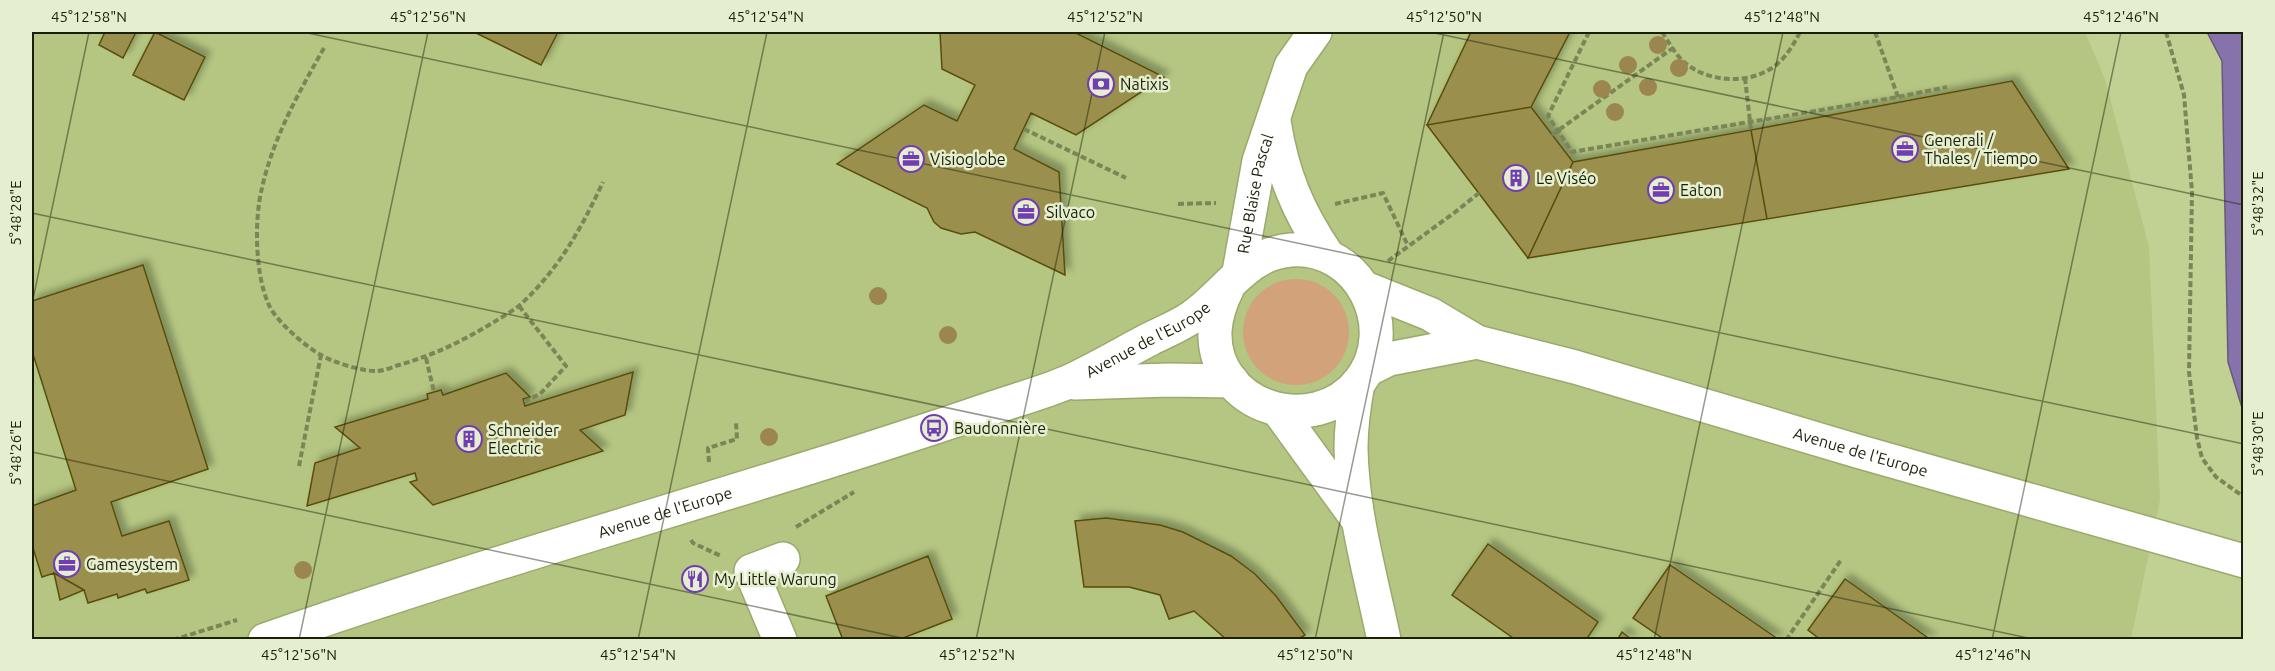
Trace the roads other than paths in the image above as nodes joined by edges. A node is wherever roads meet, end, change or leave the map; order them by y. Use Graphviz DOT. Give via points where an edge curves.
graph roads {
  1 [pos="1315,32"];
  2 [pos="1273,116"];
  3 [pos="1328,256"];
  4 [pos="1233,279"];
  5 [pos="1365,288"];
  6 [pos="1477,342"];
  7 [pos="1362,377"];
  8 [pos="1232,381"];
  9 [pos="1064,383"];
  10 [pos="1278,410"];
  11 [pos="1358,520"];
  12 [pos="783,559"];
  13 [pos="2244,561"];
  14 [pos="265,639"];
  15 [pos="780,639"];
  16 [pos="1384,639"];
  1 -- 2 [label="main road, Rue Blaise Pascal" via="1291,66"];
  2 -- 3 [label="main road, Rue Blaise Pascal" via="1278,149 1293,196"];
  2 -- 4 [label="main road, Rue Blaise Pascal" via="1258,161"];
  3 -- 4 [label="main road, Avenue de l'Europe" via="1310,250 1272,253"];
  3 -- 5 [label="main road, Avenue de l'Europe" via="1343,264"];
  4 -- 8 [label="main road, Avenue de l'Europe" via="1217,309 1214,335 1220,360"];
  4 -- 9 [label="main road, Avenue de l'Europe" via="1191,318"];
  5 -- 6 [label="main road, Avenue de l'Europe" via="1430,314"];
  5 -- 7 [label="main road, Avenue de l'Europe" via="1374,308 1377,329 1374,350"];
  6 -- 7 [label="main road, Avenue de l'Europe" via="1389,359"];
  6 -- 13 [label="main road, Avenue de l'Europe"];
  7 -- 10 [label="main road, Avenue de l'Europe" via="1341,398 1321,408 1300,412"];
  7 -- 11 [label="main road" via="1352,420 1351,450"];
  8 -- 9 [label="main road, Avenue de l'Europe"];
  8 -- 10 [label="main road, Avenue de l'Europe" via="1245,394"];
  9 -- 14 [label="main road, Avenue de l'Europe" via="934,428"];
  10 -- 11 [label="main road"];
  11 -- 16 [label="main road"];
  12 -- 15 [label="main road" via="751,571"];
}
